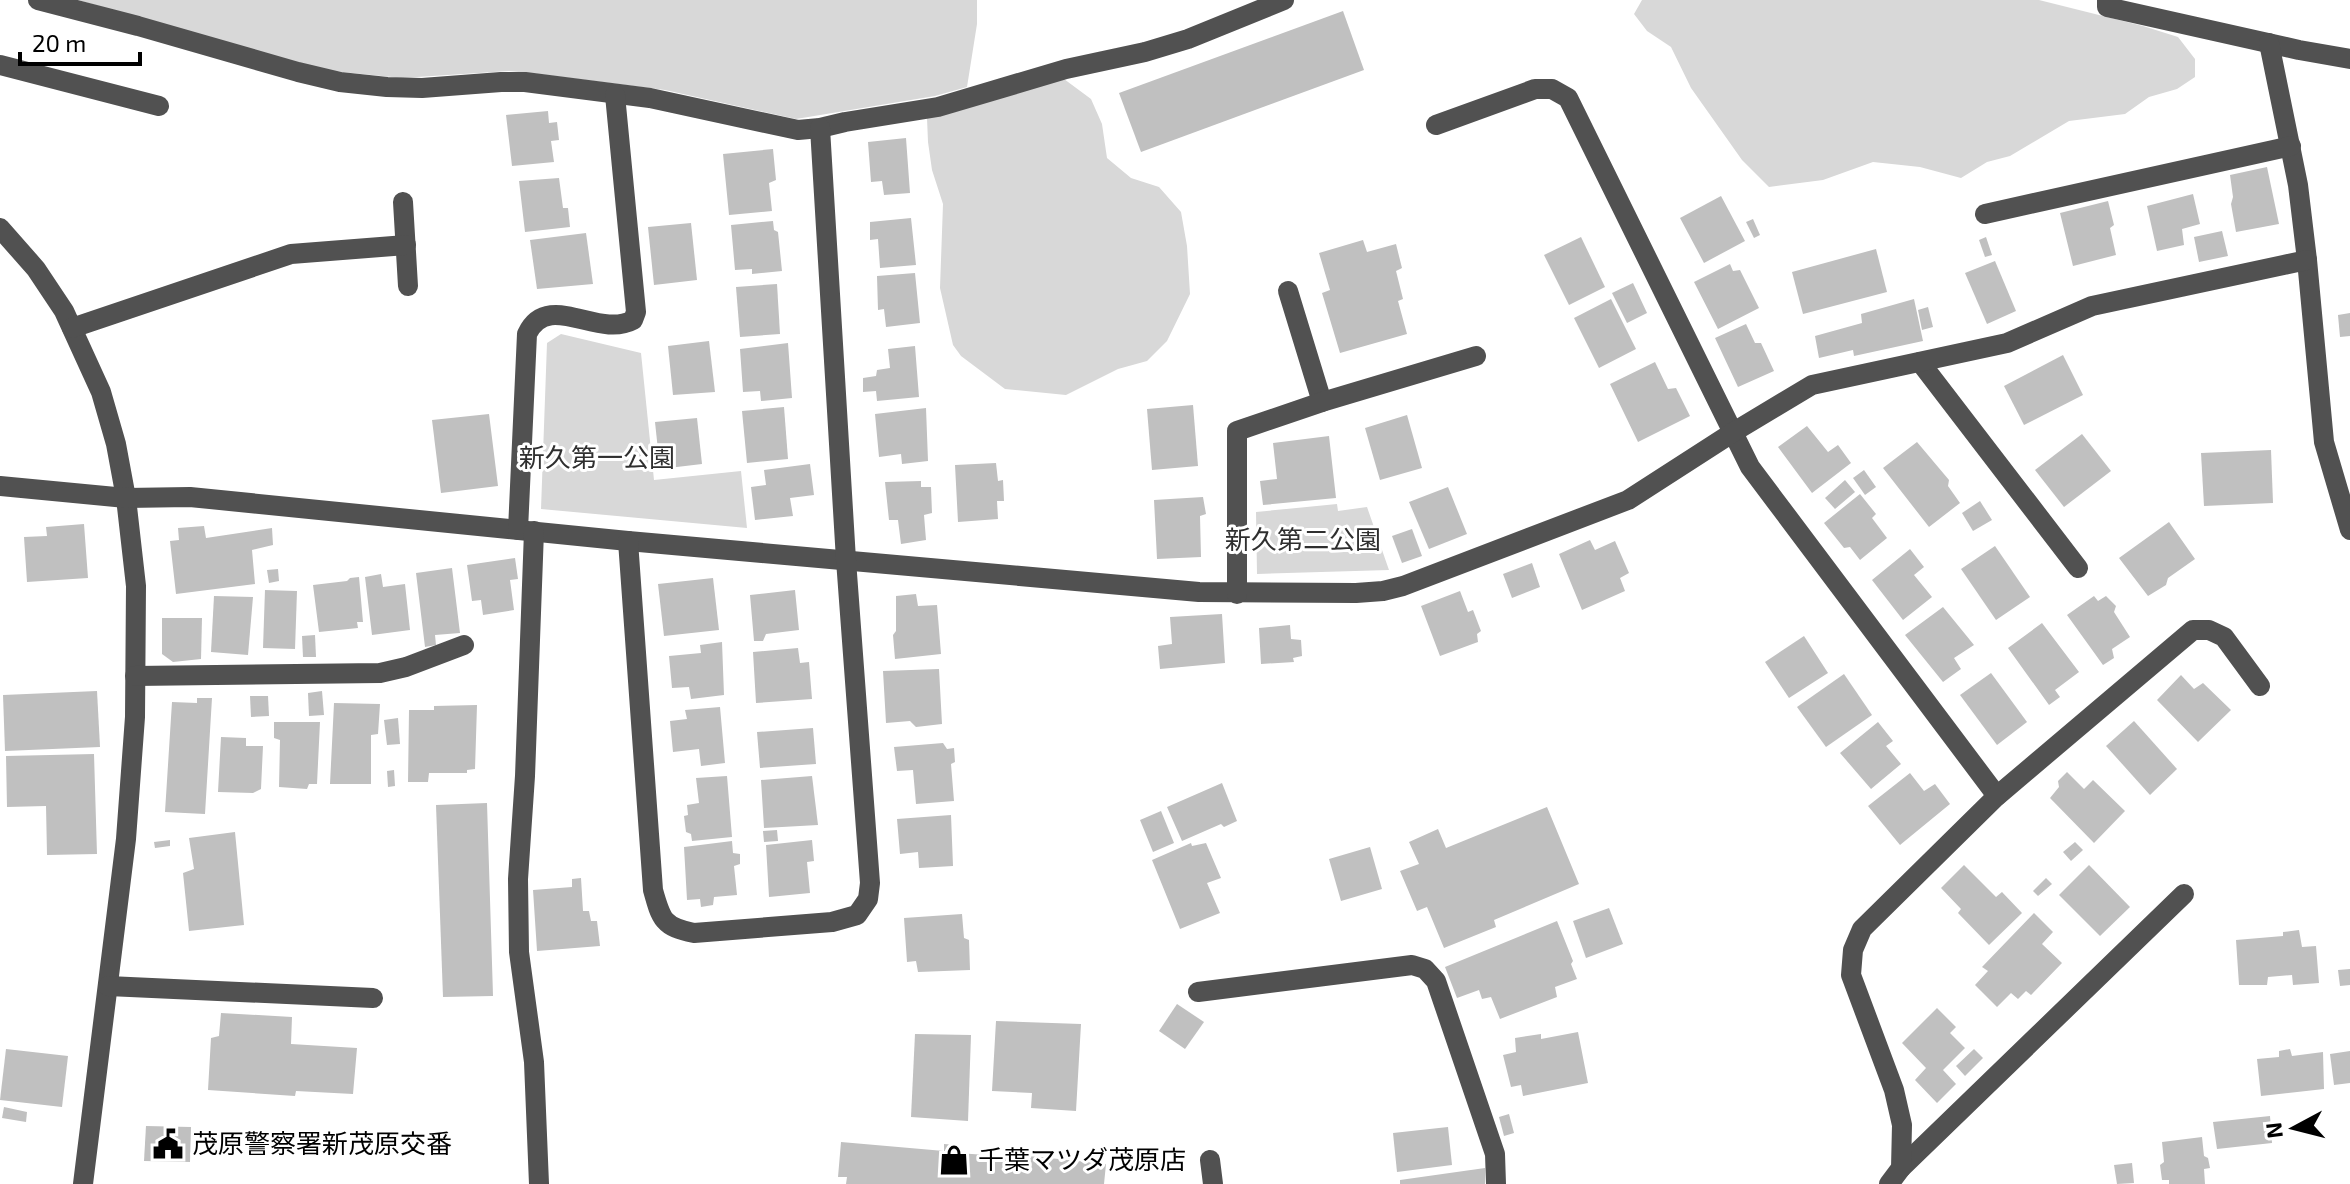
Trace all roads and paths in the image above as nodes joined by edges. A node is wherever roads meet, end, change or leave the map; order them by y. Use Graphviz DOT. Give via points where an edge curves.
graph roads {
  1 [pos="38,0"];
  2 [pos="1284,0"];
  3 [pos="2107,0"];
  4 [pos="2269,43"];
  5 [pos="2350,59"];
  6 [pos="0,65"];
  7 [pos="615,95"];
  8 [pos="159,106"];
  9 [pos="1436,125"];
  10 [pos="820,128"];
  11 [pos="2291,146"];
  12 [pos="403,202"];
  13 [pos="1985,214"];
  14 [pos="0,228"];
  15 [pos="406,245"];
  16 [pos="2307,260"];
  17 [pos="408,286"];
  18 [pos="1288,291"];
  19 [pos="72,328"];
  20 [pos="1476,356"];
  21 [pos="1920,362"];
  22 [pos="1322,402"];
  23 [pos="1732,433"];
  24 [pos="0,486"];
  25 [pos="126,498"];
  26 [pos="526,530"];
  27 [pos="2350,530"];
  28 [pos="628,541"];
  29 [pos="846,560"];
  30 [pos="2078,568"];
  31 [pos="1237,594"];
  32 [pos="464,645"];
  33 [pos="135,676"];
  34 [pos="2260,686"];
  35 [pos="1997,796"];
  36 [pos="2184,894"];
  37 [pos="108,986"];
  38 [pos="1198,992"];
  39 [pos="373,998"];
  40 [pos="1210,1160"];
  41 [pos="1895,1176"];
  42 [pos="83,1184"];
  43 [pos="539,1184"];
  44 [pos="1213,1184"];
  45 [pos="1496,1184"];
  1 -- 7 [label="street" via="340,82 422,88 525,82"];
  2 -- 10 [label="street" via="1145,52 938,107"];
  3 -- 4 [label="street" via="2107,7"];
  4 -- 5 [label="street"];
  4 -- 11 [label="street"];
  6 -- 8 [label="street"];
  7 -- 10 [label="street" via="798,130"];
  7 -- 26 [label="street" via="636,312 624,325 545,315 527,334"];
  9 -- 23 [label="street" via="1535,89 1552,89 1568,98"];
  10 -- 29 [label="street"];
  11 -- 13 [label="street"];
  11 -- 16 [label="street"];
  12 -- 15 [label="street"];
  14 -- 19 [label="street" via="36,269"];
  15 -- 17 [label="street"];
  15 -- 19 [label="street" via="291,254"];
  16 -- 21 [label="street" via="2092,306 2007,343"];
  16 -- 27 [label="street" via="2324,442"];
  18 -- 22 [label="street"];
  19 -- 25 [label="street" via="101,392"];
  20 -- 22 [label="street"];
  21 -- 23 [label="street" via="1812,385"];
  21 -- 30 [label="street"];
  22 -- 31 [label="street" via="1237,431"];
  23 -- 31 [label="street" via="1628,500 1403,586 1356,593"];
  23 -- 35 [label="street" via="1750,467"];
  24 -- 25 [label="street"];
  25 -- 26 [label="street" via="190,497"];
  25 -- 33 [label="street" via="136,586"];
  26 -- 28 [label="street"];
  26 -- 43 [label="street" via="519,952 534,1062"];
  28 -- 29 [label="street"];
  28 -- 29 [label="street" via="653,890 660,913 674,929 694,933 832,922 857,915 868,899"];
  29 -- 31 [label="street"];
  32 -- 33 [label="street" via="380,673"];
  33 -- 37 [label="street" via="126,839"];
  34 -- 35 [label="street" via="2224,637 2193,630"];
  35 -- 41 [label="street" via="1862,929 1853,950 1851,975 1902,1125"];
  36 -- 41 [label="street"];
  37 -- 39 [label="street"];
  37 -- 42 [label="street"];
  38 -- 45 [label="street" via="1412,965 1425,969 1436,981 1495,1154"];
  40 -- 44 [label="street"];
}
